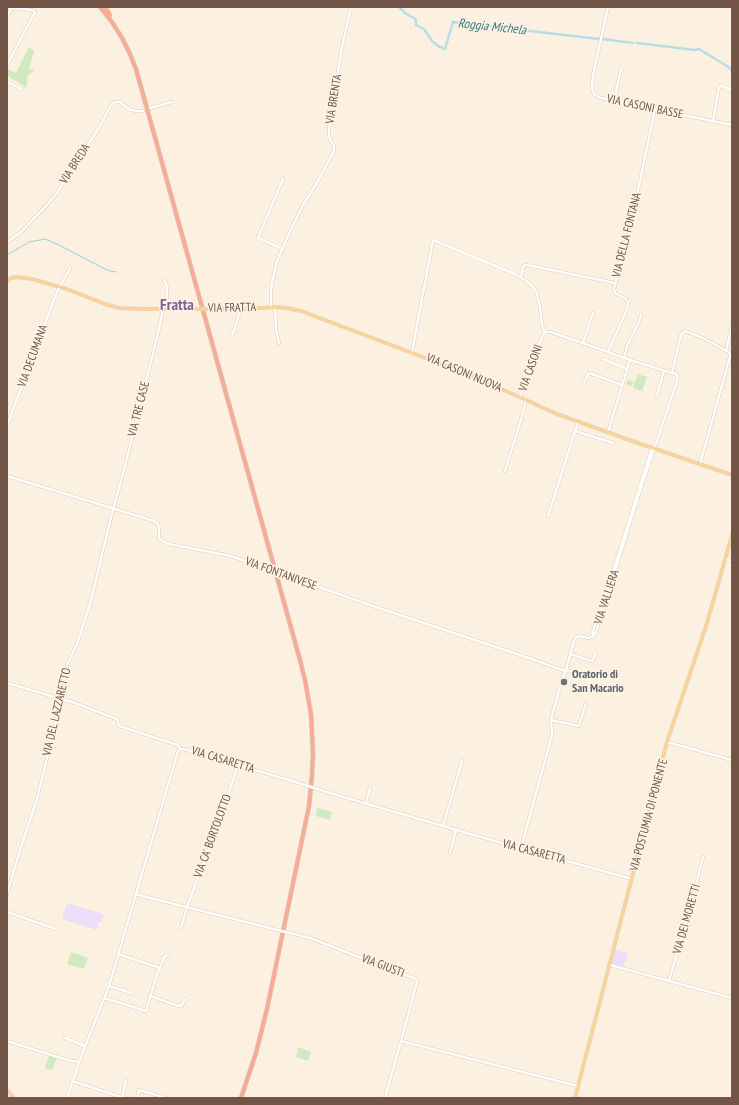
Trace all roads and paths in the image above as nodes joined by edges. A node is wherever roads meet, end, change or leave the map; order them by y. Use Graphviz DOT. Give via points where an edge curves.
graph roads {
  1 [pos="96,7"];
  2 [pos="100,7"];
  3 [pos="105,7"];
  4 [pos="350,7"];
  5 [pos="608,7"];
  6 [pos="7,8"];
  7 [pos="11,9"];
  8 [pos="7,17"];
  9 [pos="126,46"];
  10 [pos="7,65"];
  11 [pos="621,69"];
  12 [pos="7,82"];
  13 [pos="22,89"];
  14 [pos="732,90"];
  15 [pos="614,101"];
  16 [pos="172,102"];
  17 [pos="150,108"];
  18 [pos="655,109"];
  19 [pos="143,111"];
  20 [pos="713,121"];
  21 [pos="732,125"];
  22 [pos="283,179"];
  23 [pos="7,242"];
  24 [pos="282,249"];
  25 [pos="70,268"];
  26 [pos="521,277"];
  27 [pos="163,279"];
  28 [pos="7,281"];
  29 [pos="615,283"];
  30 [pos="59,287"];
  31 [pos="273,307"];
  32 [pos="165,309"];
  33 [pos="238,309"];
  34 [pos="593,312"];
  35 [pos="641,315"];
  36 [pos="732,325"];
  37 [pos="545,332"];
  38 [pos="232,336"];
  39 [pos="279,343"];
  40 [pos="583,343"];
  41 [pos="402,348"];
  42 [pos="726,351"];
  43 [pos="412,352"];
  44 [pos="608,352"];
  45 [pos="732,353"];
  46 [pos="624,358"];
  47 [pos="603,359"];
  48 [pos="630,360"];
  49 [pos="627,368"];
  50 [pos="664,371"];
  51 [pos="672,373"];
  52 [pos="584,383"];
  53 [pos="622,385"];
  54 [pos="657,395"];
  55 [pos="520,397"];
  56 [pos="526,400"];
  57 [pos="578,422"];
  58 [pos="7,426"];
  59 [pos="575,431"];
  60 [pos="608,432"];
  61 [pos="613,443"];
  62 [pos="653,449"];
  63 [pos="700,464"];
  64 [pos="505,471"];
  65 [pos="732,475"];
  66 [pos="7,476"];
  67 [pos="114,509"];
  68 [pos="548,516"];
  69 [pos="732,535"];
  70 [pos="726,559"];
  71 [pos="732,561"];
  72 [pos="596,653"];
  73 [pos="570,654"];
  74 [pos="565,670"];
  75 [pos="587,676"];
  76 [pos="7,683"];
  77 [pos="61,699"];
  78 [pos="586,703"];
  79 [pos="551,720"];
  80 [pos="667,742"];
  81 [pos="181,749"];
  82 [pos="732,760"];
  83 [pos="462,761"];
  84 [pos="238,765"];
  85 [pos="370,788"];
  86 [pos="366,803"];
  87 [pos="443,826"];
  88 [pos="456,830"];
  89 [pos="521,848"];
  90 [pos="450,853"];
  91 [pos="703,857"];
  92 [pos="632,879"];
  93 [pos="8,884"];
  94 [pos="7,894"];
  95 [pos="135,894"];
  96 [pos="187,907"];
  97 [pos="7,912"];
  98 [pos="181,928"];
  99 [pos="56,929"];
  100 [pos="118,954"];
  101 [pos="169,955"];
  102 [pos="610,965"];
  103 [pos="160,968"];
  104 [pos="669,981"];
  105 [pos="109,986"];
  106 [pos="131,993"];
  107 [pos="150,996"];
  108 [pos="104,998"];
  109 [pos="732,998"];
  110 [pos="185,999"];
  111 [pos="65,1038"];
  112 [pos="7,1041"];
  113 [pos="401,1041"];
  114 [pos="85,1046"];
  115 [pos="79,1062"];
  116 [pos="72,1081"];
  117 [pos="126,1082"];
  118 [pos="578,1086"];
  119 [pos="7,1091"];
  120 [pos="14,1098"];
  121 [pos="67,1098"];
  122 [pos="123,1098"];
  123 [pos="137,1098"];
  124 [pos="166,1098"];
  125 [pos="241,1098"];
  126 [pos="385,1098"];
  127 [pos="575,1098"];
  1 -- 9 [label="highway"];
  2 -- 9 [label="highway"];
  3 -- 9 [label="highway" via="123,36"];
  4 -- 24 [label="street, VIA BRENTA" via="329,129 334,151 303,205"];
  5 -- 15 [label="street, VIA CASONI BASSE" via="592,88 601,98"];
  6 -- 7 [label="street"];
  7 -- 8 [label="street"];
  7 -- 10 [label="street" via="35,12"];
  9 -- 125 [label="highway" via="138,80 300,660 311,714 313,764 309,806 267,1009 256,1054"];
  11 -- 15 [label="street"];
  12 -- 13 [label="street"];
  14 -- 20 [label="street" via="719,87"];
  15 -- 18 [label="street, VIA CASONI BASSE"];
  16 -- 17 [label="street"];
  18 -- 20 [label="street, VIA CASONI BASSE"];
  18 -- 29 [label="street, VIA DELLA FONTANA"];
  19 -- 23 [label="street, VIA BREDA" via="130,110 120,102 111,105 57,193 24,229"];
  20 -- 21 [label="street, VIA CASONI BASSE"];
  22 -- 24 [label="street" via="258,238"];
  24 -- 31 [label="street, VIA BRENTA" via="272,282"];
  25 -- 30 [label="street, VIA DECUMANA"];
  26 -- 29 [label="street, VIA DELLA FONTANA" via="523,268 527,265"];
  26 -- 37 [label="street" via="536,291"];
  26 -- 43 [label="street" via="433,240"];
  27 -- 32 [label="street, VIA TRE CASE" via="167,288"];
  28 -- 30 [label="main road, VIA FRATTA" via="20,277"];
  29 -- 44 [label="street" via="615,292 628,303"];
  30 -- 32 [label="main road, VIA FRATTA" via="119,308"];
  30 -- 58 [label="street, VIA DECUMANA"];
  31 -- 33 [label="main road, VIA FRATTA"];
  31 -- 39 [label="street, VIA BRENTA"];
  31 -- 41 [label="main road, VIA FRATTA" via="301,311"];
  32 -- 33 [label="main road, VIA FRATTA, bridge"];
  32 -- 67 [label="street, VIA TRE CASE"];
  33 -- 38 [label="street"];
  34 -- 40 [label="street"];
  35 -- 46 [label="street"];
  36 -- 42 [label="street"];
  37 -- 40 [label="street, VIA CASONI"];
  37 -- 55 [label="street, VIA CASONI"];
  40 -- 44 [label="street, VIA CASONI"];
  41 -- 43 [label="main road, VIA CASONI NUOVA"];
  42 -- 45 [label="street"];
  42 -- 51 [label="street" via="685,330 681,335"];
  43 -- 55 [label="main road, VIA CASONI NUOVA"];
  44 -- 46 [label="street, VIA CASONI"];
  45 -- 63 [label="street"];
  46 -- 48 [label="street, VIA CASONI"];
  47 -- 49 [label="street"];
  48 -- 49 [label="street"];
  48 -- 50 [label="street, VIA CASONI"];
  49 -- 53 [label="street"];
  50 -- 51 [label="street, VIA CASONI"];
  50 -- 54 [label="street"];
  51 -- 62 [label="street, VIA VALLIERA" via="675,373 677,380"];
  52 -- 53 [label="street" via="589,373"];
  53 -- 60 [label="street"];
  55 -- 56 [label="main road, VIA CASONI NUOVA"];
  56 -- 57 [label="main road, VIA CASONI NUOVA"];
  56 -- 64 [label="street"];
  57 -- 59 [label="street"];
  57 -- 60 [label="main road, VIA CASONI NUOVA"];
  59 -- 61 [label="street"];
  59 -- 68 [label="street"];
  60 -- 62 [label="main road, VIA CASONI NUOVA"];
  62 -- 63 [label="main road, VIA CASONI NUOVA"];
  62 -- 73 [label="street, VIA VALLIERA" via="592,636 576,637"];
  63 -- 65 [label="main road, VIA CASONI NUOVA"];
  66 -- 67 [label="street, VIA FONTANIVESE"];
  67 -- 74 [label="street, VIA FONTANIVESE, bridge" via="154,521 160,529 159,538 168,544 231,556"];
  67 -- 77 [label="street, VIA DEL LAZZARETTO" via="91,601 67,665"];
  69 -- 70 [label="main road, VIA POSTUMIA DI PONENTE"];
  70 -- 71 [label="street"];
  70 -- 80 [label="main road, VIA POSTUMIA DI PONENTE" via="708,623"];
  72 -- 73 [label="street" via="592,661"];
  73 -- 74 [label="street"];
  74 -- 75 [label="street, VIA FONTANIVESE"];
  74 -- 79 [label="street"];
  76 -- 77 [label="street"];
  77 -- 81 [label="street" via="109,716 116,719 119,726 178,745"];
  77 -- 93 [label="street, VIA DEL LAZZARETTO" via="37,800"];
  78 -- 79 [label="street" via="579,726"];
  79 -- 89 [label="street" via="552,734"];
  80 -- 82 [label="street"];
  80 -- 92 [label="main road, VIA POSTUMIA DI PONENTE"];
  81 -- 84 [label="street, VIA CASARETTA"];
  81 -- 95 [label="street, VIA CASARETTA" via="178,751"];
  83 -- 87 [label="street"];
  84 -- 86 [label="street, VIA CASARETTA, bridge"];
  84 -- 96 [label="street, VIA CA' BORTOLOTTO"];
  85 -- 86 [label="street"];
  86 -- 87 [label="street, VIA CASARETTA"];
  87 -- 88 [label="street, VIA CASARETTA"];
  88 -- 89 [label="street, VIA CASARETTA"];
  88 -- 90 [label="street"];
  89 -- 92 [label="street, VIA CASARETTA"];
  91 -- 104 [label="street, VIA DEI MORETTI"];
  92 -- 102 [label="main road, VIA POSTUMIA DI PONENTE"];
  93 -- 94 [label="street, VIA DEL LAZZARETTO"];
  95 -- 96 [label="street, VIA GIUSTI"];
  95 -- 100 [label="street, VIA CASARETTA"];
  96 -- 98 [label="street, VIA CA' BORTOLOTTO"];
  96 -- 113 [label="street, VIA GIUSTI, bridge" via="310,938 416,979"];
  97 -- 99 [label="street"];
  100 -- 103 [label="street"];
  100 -- 105 [label="street, VIA CASARETTA"];
  101 -- 103 [label="street" via="165,956"];
  102 -- 104 [label="street"];
  102 -- 118 [label="main road, VIA POSTUMIA DI PONENTE"];
  103 -- 107 [label="street"];
  104 -- 109 [label="street"];
  105 -- 106 [label="street"];
  105 -- 108 [label="street, VIA CASARETTA"];
  107 -- 108 [label="street" via="146,1011"];
  107 -- 110 [label="street" via="180,1006"];
  108 -- 114 [label="street, VIA CASARETTA"];
  111 -- 114 [label="street"];
  112 -- 115 [label="street"];
  113 -- 118 [label="street"];
  113 -- 126 [label="street"];
  114 -- 115 [label="street, VIA CASARETTA"];
  115 -- 116 [label="street, VIA CASARETTA"];
  116 -- 121 [label="street, VIA CASARETTA"];
  116 -- 122 [label="street"];
  117 -- 122 [label="street"];
  118 -- 127 [label="main road, VIA POSTUMIA DI PONENTE"];
  119 -- 120 [label="main road"];
  123 -- 124 [label="street" via="139,1090"];
}
